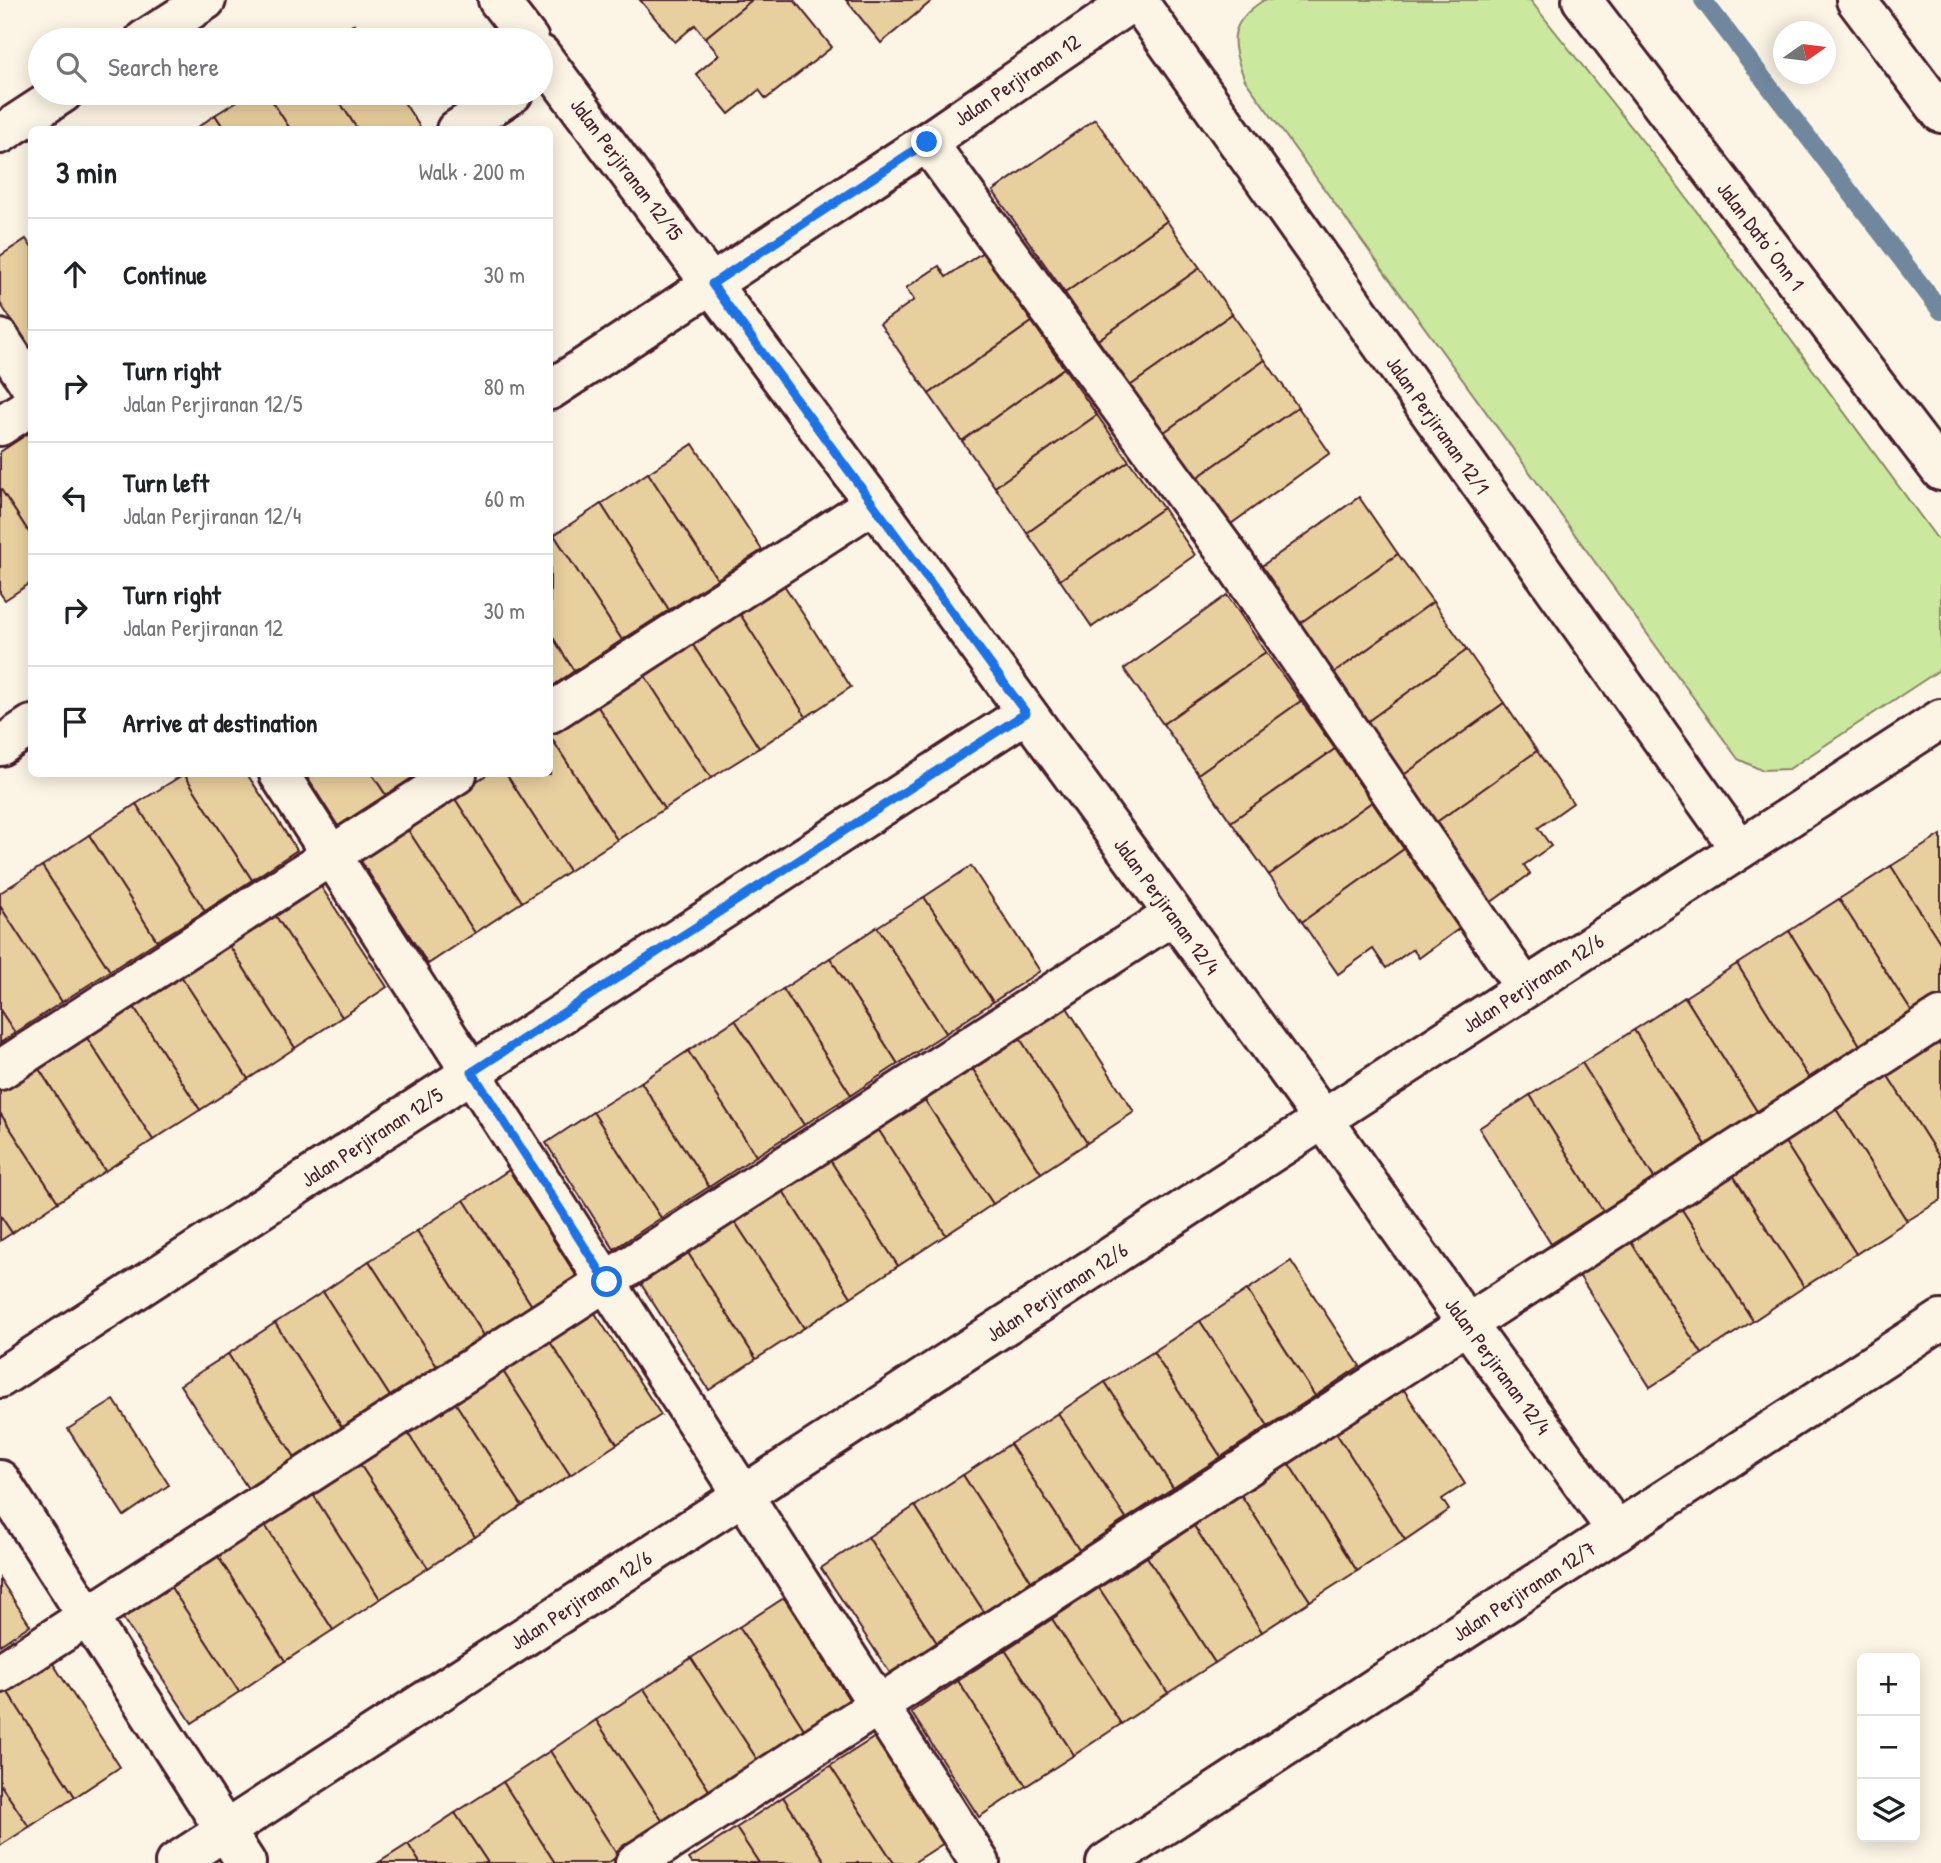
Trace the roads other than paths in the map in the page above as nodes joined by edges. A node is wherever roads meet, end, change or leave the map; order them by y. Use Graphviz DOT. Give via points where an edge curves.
graph roads {
  1 [pos="206,0"];
  2 [pos="498,0"];
  3 [pos="1136,0"];
  4 [pos="1582,0"];
  5 [pos="1856,0"];
  6 [pos="163,28"];
  7 [pos="518,28"];
  8 [pos="553,75"];
  9 [pos="45,105"];
  10 [pos="495,105"];
  11 [pos="1941,113"];
  12 [pos="462,126"];
  13 [pos="0,134"];
  14 [pos="927,142"];
  15 [pos="712,284"];
  16 [pos="0,339"];
  17 [pos="28,382"];
  18 [pos="553,388"];
  19 [pos="28,408"];
  20 [pos="0,426"];
  21 [pos="1941,471"];
  22 [pos="874,503"];
  23 [pos="553,711"];
  24 [pos="1026,713"];
  25 [pos="1940,720"];
  26 [pos="28,728"];
  27 [pos="0,746"];
  28 [pos="281,777"];
  29 [pos="452,777"];
  30 [pos="1740,849"];
  31 [pos="331,855"];
  32 [pos="1173,915"];
  33 [pos="1525,988"];
  34 [pos="1941,1017"];
  35 [pos="0,1070"];
  36 [pos="472,1072"];
  37 [pos="1324,1119"];
  38 [pos="607,1282"];
  39 [pos="1941,1320"];
  40 [pos="1467,1324"];
  41 [pos="0,1378"];
  42 [pos="0,1480"];
  43 [pos="743,1495"];
  44 [pos="1617,1531"];
  45 [pos="88,1616"];
  46 [pos="0,1673"];
  47 [pos="878,1705"];
  48 [pos="225,1831"];
  49 [pos="176,1863"];
  50 [pos="246,1863"];
  51 [pos="635,1863"];
  52 [pos="980,1863"];
  53 [pos="1106,1863"];
  1 -- 6 [label="street"];
  2 -- 7 [label="street, Jalan Perjiranan 12/15"];
  3 -- 14 [label="street, Jalan Perjiranan 12"];
  3 -- 30 [label="street, Jalan Perjiranan 12/1"];
  4 -- 21 [label="street, Jalan Dato' Onn 1"];
  5 -- 11 [label="street"];
  8 -- 15 [label="street, Jalan Perjiranan 12/15"];
  9 -- 13 [label="street"];
  10 -- 12 [label="street"];
  14 -- 15 [label="street, Jalan Perjiranan 12"];
  14 -- 33 [label="street" via="1235,564"];
  15 -- 18 [label="street, Jalan Perjiranan 12"];
  15 -- 22 [label="street, Jalan Perjiranan 12/4"];
  16 -- 17 [label="street"];
  19 -- 20 [label="street"];
  22 -- 23 [label="street"];
  22 -- 24 [label="street, Jalan Perjiranan 12/4"];
  24 -- 32 [label="street, Jalan Perjiranan 12/4"];
  24 -- 36 [label="street, Jalan Perjiranan 12/5"];
  25 -- 30 [label="street, Jalan Perjiranan 12/6"];
  26 -- 27 [label="street"];
  28 -- 31 [label="street"];
  29 -- 31 [label="street"];
  30 -- 33 [label="street, Jalan Perjiranan 12/6"];
  31 -- 35 [label="street"];
  31 -- 36 [label="street"];
  32 -- 37 [label="street, Jalan Perjiranan 12/4"];
  32 -- 38 [label="street"];
  33 -- 37 [label="street, Jalan Perjiranan 12/6"];
  34 -- 40 [label="street"];
  36 -- 38 [label="street"];
  36 -- 41 [label="street, Jalan Perjiranan 12/5"];
  37 -- 40 [label="street, Jalan Perjiranan 12/4"];
  37 -- 43 [label="street, Jalan Perjiranan 12/6"];
  38 -- 43 [label="street"];
  38 -- 45 [label="street"];
  39 -- 44 [label="street, Jalan Perjiranan 12/7"];
  40 -- 44 [label="street, Jalan Perjiranan 12/4"];
  40 -- 47 [label="street"];
  42 -- 45 [label="street"];
  43 -- 47 [label="street"];
  43 -- 48 [label="street, Jalan Perjiranan 12/6"];
  44 -- 53 [label="street, Jalan Perjiranan 12/7"];
  45 -- 46 [label="street"];
  45 -- 48 [label="street"];
  47 -- 51 [label="street"];
  47 -- 52 [label="street"];
  48 -- 49 [label="street, Jalan Perjiranan 12/6"];
  48 -- 50 [label="street"];
}
